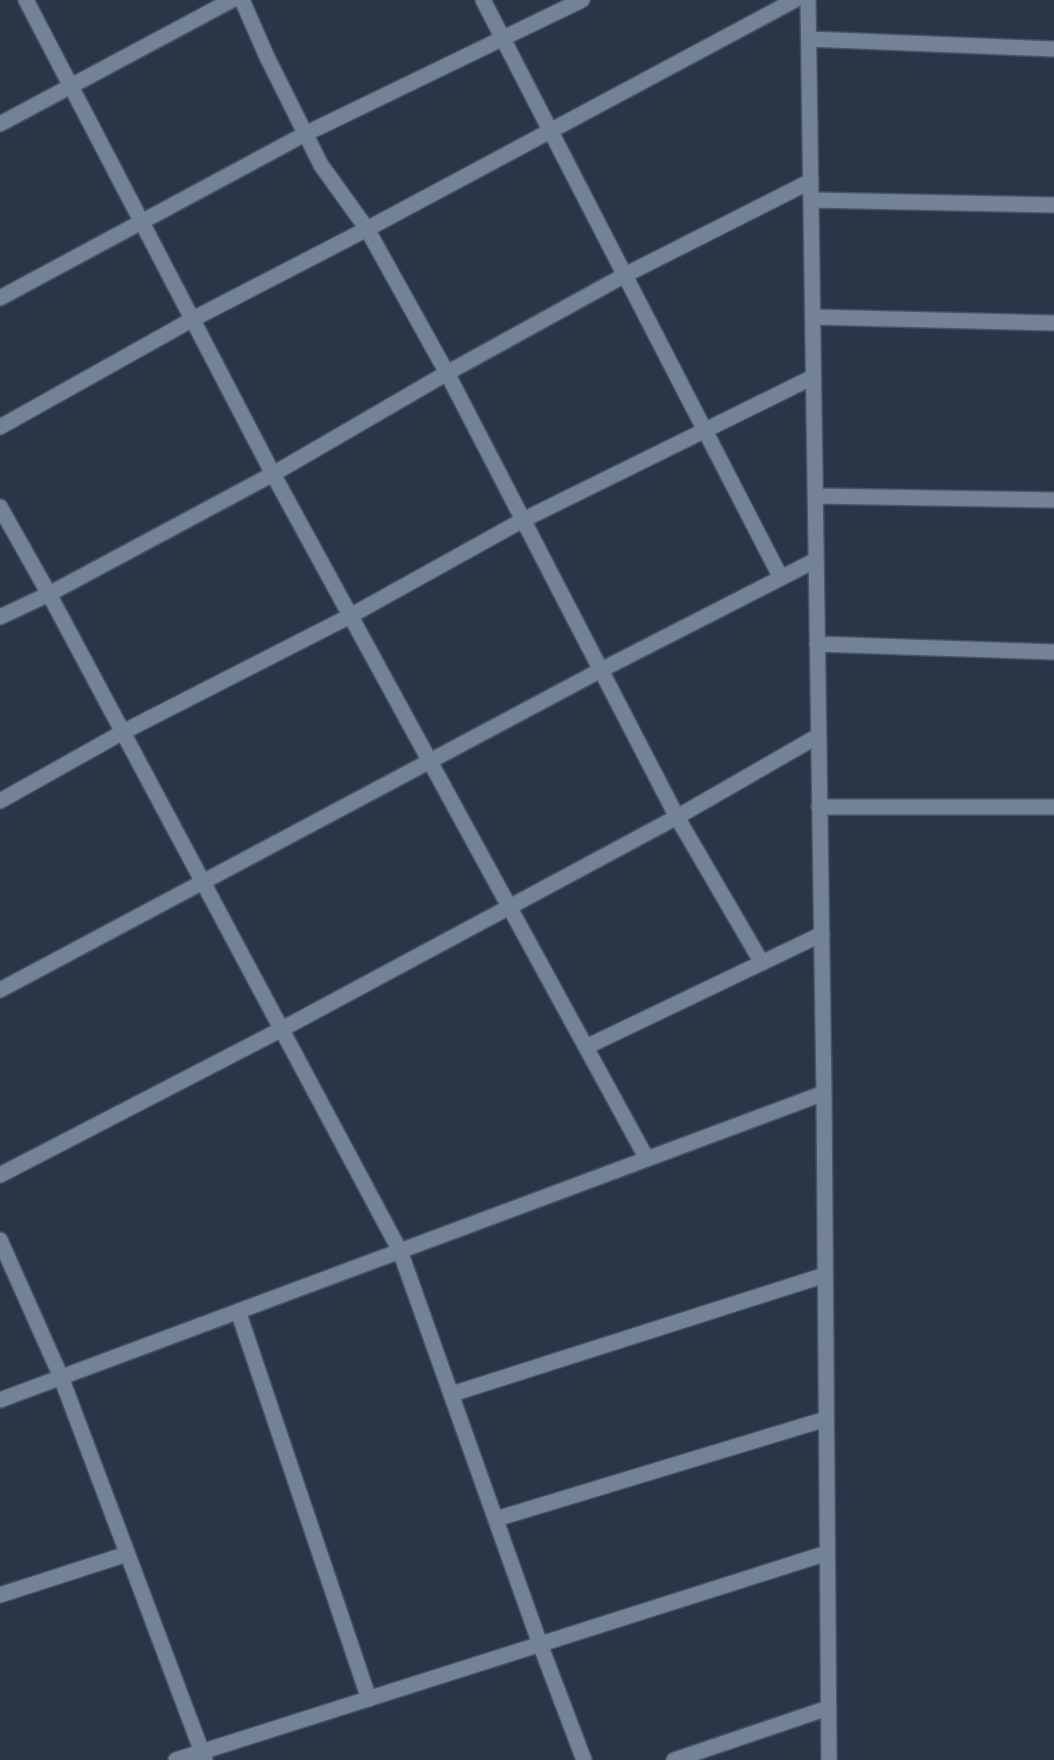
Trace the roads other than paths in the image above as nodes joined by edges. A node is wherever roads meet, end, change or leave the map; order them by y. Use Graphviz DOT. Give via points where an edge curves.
graph roads {
  1 [pos="26,0"];
  2 [pos="232,0"];
  3 [pos="242,0"];
  4 [pos="483,0"];
  5 [pos="582,0"];
  6 [pos="795,0"];
  7 [pos="808,0"];
  8 [pos="503,38"];
  9 [pos="808,39"];
  10 [pos="1054,49"];
  11 [pos="71,86"];
  12 [pos="0,124"];
  13 [pos="550,129"];
  14 [pos="305,134"];
  15 [pos="811,181"];
  16 [pos="811,200"];
  17 [pos="1054,205"];
  18 [pos="143,222"];
  19 [pos="367,229"];
  20 [pos="625,275"];
  21 [pos="0,298"];
  22 [pos="813,317"];
  23 [pos="193,319"];
  24 [pos="1054,323"];
  25 [pos="447,373"];
  26 [pos="813,377"];
  27 [pos="0,427"];
  28 [pos="705,431"];
  29 [pos="273,474"];
  30 [pos="815,496"];
  31 [pos="1054,500"];
  32 [pos="0,507"];
  33 [pos="523,520"];
  34 [pos="816,561"];
  35 [pos="781,578"];
  36 [pos="49,594"];
  37 [pos="350,616"];
  38 [pos="0,617"];
  39 [pos="817,645"];
  40 [pos="1054,652"];
  41 [pos="601,670"];
  42 [pos="123,732"];
  43 [pos="818,736"];
  44 [pos="430,761"];
  45 [pos="0,801"];
  46 [pos="819,807"];
  47 [pos="1054,807"];
  48 [pos="677,817"];
  49 [pos="203,883"];
  50 [pos="509,907"];
  51 [pos="822,934"];
  52 [pos="762,963"];
  53 [pos="0,990"];
  54 [pos="282,1029"];
  55 [pos="586,1047"];
  56 [pos="824,1093"];
  57 [pos="647,1159"];
  58 [pos="0,1175"];
  59 [pos="0,1240"];
  60 [pos="400,1251"];
  61 [pos="825,1275"];
  62 [pos="238,1311"];
  63 [pos="61,1377"];
  64 [pos="452,1394"];
  65 [pos="0,1400"];
  66 [pos="826,1419"];
  67 [pos="496,1519"];
  68 [pos="827,1553"];
  69 [pos="127,1554"];
  70 [pos="0,1595"];
  71 [pos="540,1644"];
  72 [pos="369,1699"];
  73 [pos="828,1708"];
  74 [pos="203,1756"];
  75 [pos="177,1760"];
  76 [pos="584,1760"];
  77 [pos="674,1760"];
  78 [pos="829,1760"];
  1 -- 11 [label="street"];
  2 -- 11 [label="street"];
  3 -- 14 [label="street"];
  4 -- 8 [label="street"];
  5 -- 8 [label="street"];
  6 -- 13 [label="street"];
  7 -- 9 [label="street"];
  8 -- 13 [label="street"];
  8 -- 14 [label="street"];
  9 -- 10 [label="street"];
  9 -- 15 [label="street"];
  11 -- 12 [label="street"];
  11 -- 18 [label="street"];
  13 -- 19 [label="street"];
  13 -- 20 [label="street"];
  14 -- 18 [label="street"];
  14 -- 19 [label="street" via="321,165"];
  15 -- 16 [label="street"];
  15 -- 20 [label="street"];
  16 -- 17 [label="street"];
  16 -- 22 [label="street"];
  18 -- 21 [label="street"];
  18 -- 23 [label="street"];
  19 -- 23 [label="street"];
  19 -- 25 [label="street"];
  20 -- 25 [label="street"];
  20 -- 28 [label="street"];
  22 -- 24 [label="street"];
  22 -- 26 [label="street"];
  23 -- 27 [label="street"];
  23 -- 29 [label="street"];
  25 -- 29 [label="street"];
  25 -- 33 [label="street"];
  26 -- 28 [label="street"];
  26 -- 30 [label="street"];
  28 -- 33 [label="street"];
  28 -- 35 [label="street"];
  29 -- 36 [label="street"];
  29 -- 37 [label="street"];
  30 -- 31 [label="street"];
  30 -- 34 [label="street"];
  32 -- 36 [label="street"];
  33 -- 37 [label="street"];
  33 -- 41 [label="street"];
  34 -- 35 [label="street"];
  34 -- 39 [label="street"];
  35 -- 41 [label="street"];
  36 -- 38 [label="street"];
  36 -- 42 [label="street"];
  37 -- 42 [label="street"];
  37 -- 44 [label="street"];
  39 -- 40 [label="street"];
  39 -- 43 [label="street"];
  41 -- 44 [label="street"];
  41 -- 48 [label="street"];
  42 -- 45 [label="street"];
  42 -- 49 [label="street"];
  43 -- 46 [label="street"];
  43 -- 48 [label="street"];
  44 -- 49 [label="street"];
  44 -- 50 [label="street"];
  46 -- 47 [label="street"];
  46 -- 51 [label="street"];
  48 -- 50 [label="street"];
  48 -- 52 [label="street"];
  49 -- 53 [label="street"];
  49 -- 54 [label="street"];
  50 -- 54 [label="street"];
  50 -- 55 [label="street"];
  51 -- 52 [label="street"];
  51 -- 56 [label="street"];
  52 -- 55 [label="street"];
  54 -- 58 [label="street"];
  54 -- 60 [label="street"];
  55 -- 57 [label="street"];
  56 -- 57 [label="street"];
  56 -- 61 [label="street"];
  57 -- 60 [label="street"];
  59 -- 63 [label="street"];
  60 -- 62 [label="street"];
  60 -- 64 [label="street"];
  61 -- 64 [label="street"];
  61 -- 66 [label="street"];
  62 -- 63 [label="street"];
  62 -- 72 [label="street"];
  63 -- 65 [label="street"];
  63 -- 69 [label="street"];
  64 -- 67 [label="street"];
  66 -- 67 [label="street"];
  66 -- 68 [label="street"];
  67 -- 71 [label="street"];
  68 -- 71 [label="street"];
  68 -- 73 [label="street"];
  69 -- 70 [label="street"];
  69 -- 74 [label="street"];
  71 -- 72 [label="street"];
  71 -- 76 [label="street"];
  72 -- 74 [label="street"];
  73 -- 77 [label="street"];
  73 -- 78 [label="street"];
  74 -- 75 [label="street"];
}
